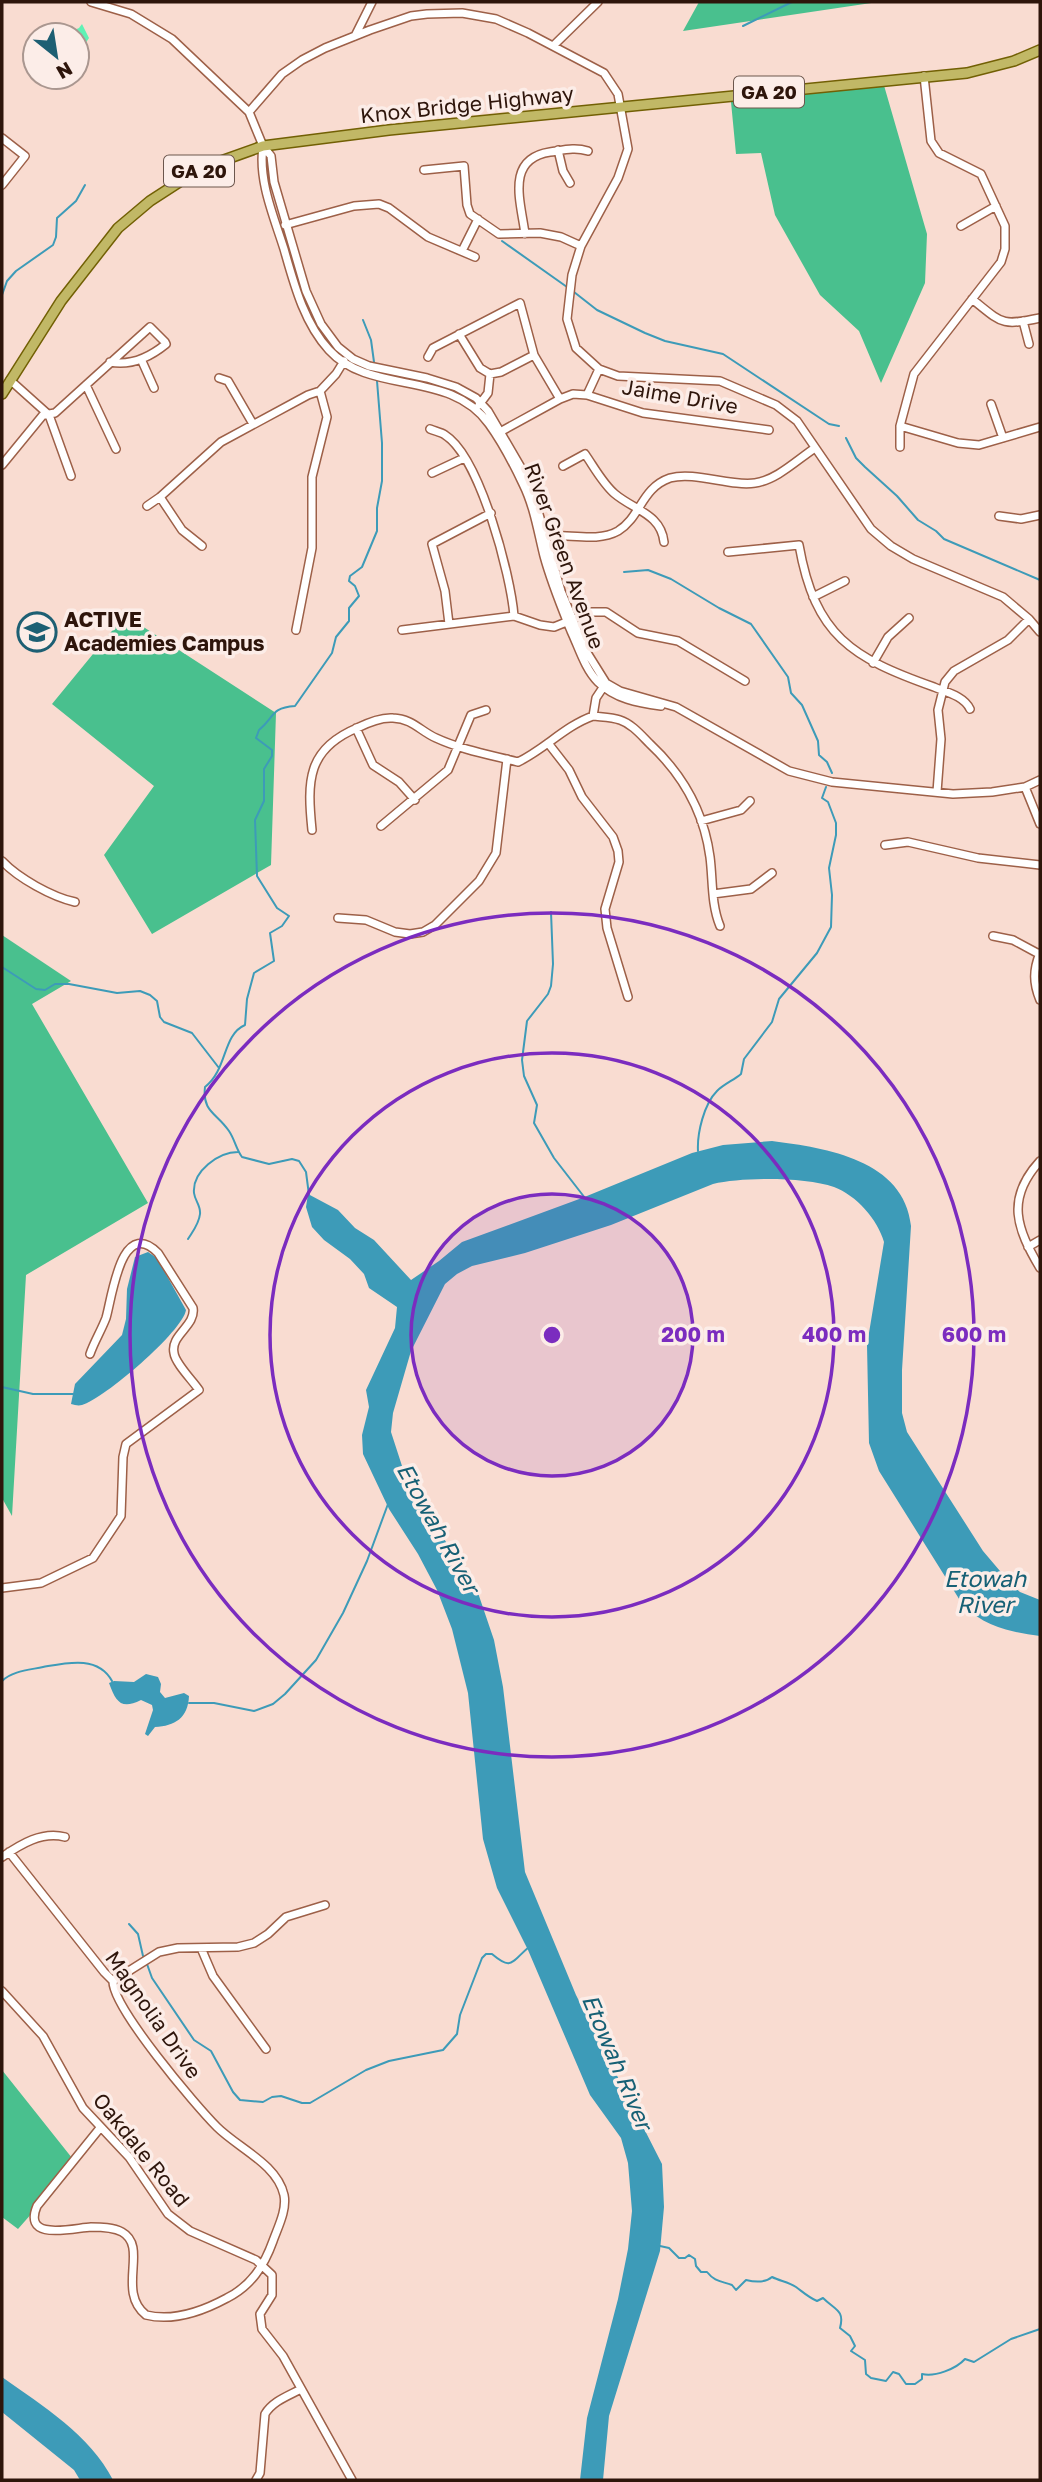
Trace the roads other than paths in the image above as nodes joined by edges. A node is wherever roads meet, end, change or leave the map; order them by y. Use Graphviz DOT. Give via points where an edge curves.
graph roads {
  1 [pos="91,2"];
  2 [pos="372,2"];
  3 [pos="598,2"];
  4 [pos="355,36"];
  5 [pos="553,46"];
  6 [pos="1040,50"];
  7 [pos="924,76"];
  8 [pos="619,108"];
  9 [pos="249,112"];
  10 [pos="2,138"];
  11 [pos="263,146"];
  12 [pos="558,150"];
  13 [pos="588,151"];
  14 [pos="424,170"];
  15 [pos="570,183"];
  16 [pos="2,185"];
  17 [pos="996,206"];
  18 [pos="478,219"];
  19 [pos="286,225"];
  20 [pos="961,226"];
  21 [pos="277,227"];
  22 [pos="525,234"];
  23 [pos="581,246"];
  24 [pos="462,251"];
  25 [pos="475,257"];
  26 [pos="972,299"];
  27 [pos="1040,318"];
  28 [pos="1023,321"];
  29 [pos="459,334"];
  30 [pos="1029,344"];
  31 [pos="534,355"];
  32 [pos="428,357"];
  33 [pos="141,359"];
  34 [pos="110,362"];
  35 [pos="344,362"];
  36 [pos="599,369"];
  37 [pos="490,374"];
  38 [pos="219,378"];
  39 [pos="10,380"];
  40 [pos="86,385"];
  41 [pos="154,388"];
  42 [pos="320,391"];
  43 [pos="2,394"];
  44 [pos="587,395"];
  45 [pos="560,399"];
  46 [pos="991,404"];
  47 [pos="478,406"];
  48 [pos="49,415"];
  49 [pos="253,424"];
  50 [pos="900,426"];
  51 [pos="1040,427"];
  52 [pos="429,429"];
  53 [pos="769,430"];
  54 [pos="500,432"];
  55 [pos="1003,438"];
  56 [pos="900,447"];
  57 [pos="815,448"];
  58 [pos="116,449"];
  59 [pos="464,458"];
  60 [pos="2,465"];
  61 [pos="563,466"];
  62 [pos="432,473"];
  63 [pos="71,476"];
  64 [pos="160,497"];
  65 [pos="147,506"];
  66 [pos="637,509"];
  67 [pos="491,513"];
  68 [pos="1040,515"];
  69 [pos="999,516"];
  70 [pos="542,537"];
  71 [pos="664,542"];
  72 [pos="202,546"];
  73 [pos="727,552"];
  74 [pos="845,582"];
  75 [pos="813,597"];
  76 [pos="514,616"];
  77 [pos="909,618"];
  78 [pos="1029,619"];
  79 [pos="570,620"];
  80 [pos="449,624"];
  81 [pos="296,630"];
  82 [pos="402,630"];
  83 [pos="1040,632"];
  84 [pos="873,663"];
  85 [pos="745,681"];
  86 [pos="604,684"];
  87 [pos="942,690"];
  88 [pos="970,709"];
  89 [pos="486,710"];
  90 [pos="593,716"];
  91 [pos="356,728"];
  92 [pos="548,743"];
  93 [pos="457,746"];
  94 [pos="508,760"];
  95 [pos="1040,780"];
  96 [pos="1026,787"];
  97 [pos="937,792"];
  98 [pos="415,800"];
  99 [pos="750,800"];
  100 [pos="701,821"];
  101 [pos="1040,824"];
  102 [pos="381,826"];
  103 [pos="312,830"];
  104 [pos="885,845"];
  105 [pos="2,861"];
  106 [pos="1040,865"];
  107 [pos="772,873"];
  108 [pos="713,894"];
  109 [pos="75,902"];
  110 [pos="338,918"];
  111 [pos="720,926"];
  112 [pos="993,936"];
  113 [pos="1040,953"];
  114 [pos="628,997"];
  115 [pos="1040,1000"];
  116 [pos="1040,1161"];
  117 [pos="1040,1240"];
  118 [pos="1028,1247"];
  119 [pos="1040,1268"];
  120 [pos="90,1354"];
  121 [pos="2,1588"];
  122 [pos="65,1836"];
  123 [pos="5,1854"];
  124 [pos="325,1905"];
  125 [pos="201,1948"];
  126 [pos="113,1981"];
  127 [pos="2,1992"];
  128 [pos="266,2049"];
  129 [pos="100,2128"];
  130 [pos="263,2266"];
  131 [pos="301,2389"];
  132 [pos="256,2480"];
  133 [pos="352,2480"];
  1 -- 9 [label="street" via="131,14 164,33"];
  2 -- 4 [label="street"];
  3 -- 5 [label="street"];
  4 -- 5 [label="street" via="411,16 463,13 496,19"];
  4 -- 9 [label="street" via="293,66"];
  5 -- 8 [label="street" via="604,73 618,94"];
  6 -- 7 [label="main road, Knox Bridge Highway / GA 20" via="968,73"];
  7 -- 8 [label="main road, Knox Bridge Highway / GA 20"];
  7 -- 17 [label="street" via="931,141 939,153 981,174"];
  8 -- 11 [label="main road, Knox Bridge Highway / GA 20"];
  8 -- 23 [label="street" via="628,149 618,178"];
  9 -- 11 [label="street"];
  10 -- 16 [label="street" via="26,156"];
  11 -- 19 [label="street, River Green Avenue" via="271,156"];
  11 -- 21 [label="street, River Green Avenue" via="265,186"];
  11 -- 39 [label="main road, Knox Bridge Highway / GA 20" via="209,165 131,217 72,286"];
  12 -- 13 [label="street" via="576,147"];
  12 -- 15 [label="street"];
  12 -- 22 [label="street" via="538,154 523,168 519,179"];
  14 -- 18 [label="street" via="464,166 467,205"];
  17 -- 20 [label="street"];
  17 -- 26 [label="street" via="1005,226 1005,249 1001,262"];
  18 -- 22 [label="street" via="499,234"];
  18 -- 24 [label="street"];
  19 -- 21 [label="street"];
  19 -- 24 [label="street" via="354,206 379,204 428,237"];
  19 -- 47 [label="street, River Green Avenue" via="306,291 338,347 369,366 456,387 476,398"];
  21 -- 35 [label="street, River Green Avenue" via="305,311 330,352"];
  22 -- 23 [label="street" via="561,237"];
  23 -- 36 [label="street" via="567,319 576,348"];
  24 -- 25 [label="street"];
  26 -- 28 [label="street" via="999,321"];
  26 -- 50 [label="street" via="914,374"];
  27 -- 28 [label="street"];
  28 -- 30 [label="street"];
  29 -- 31 [label="street" via="520,303"];
  29 -- 32 [label="street" via="433,348"];
  29 -- 37 [label="street" via="480,368"];
  31 -- 37 [label="street"];
  31 -- 45 [label="street"];
  33 -- 34 [label="street"];
  33 -- 34 [label="street" via="166,344 150,327"];
  33 -- 41 [label="street"];
  34 -- 40 [label="street"];
  35 -- 42 [label="street"];
  35 -- 47 [label="street, River Green Avenue" via="368,373 454,394"];
  36 -- 44 [label="street, Jaime Drive"];
  36 -- 57 [label="street" via="618,376 720,382 738,388 776,405 797,421"];
  37 -- 47 [label="street" via="488,393"];
  38 -- 49 [label="street" via="228,381"];
  39 -- 43 [label="main road, Knox Bridge Highway / GA 20"];
  39 -- 48 [label="street"];
  40 -- 48 [label="street"];
  40 -- 58 [label="street"];
  42 -- 49 [label="street"];
  42 -- 81 [label="street" via="327,417 313,477 312,548"];
  44 -- 45 [label="street, Jaime Drive"];
  44 -- 53 [label="street, Jaime Drive" via="643,413"];
  45 -- 54 [label="street, Jaime Drive"];
  46 -- 55 [label="street"];
  47 -- 54 [label="street, River Green Avenue"];
  47 -- 70 [label="street, River Green Avenue" via="524,486"];
  48 -- 60 [label="street" via="43,415"];
  48 -- 63 [label="street"];
  49 -- 64 [label="street" via="221,442"];
  50 -- 55 [label="street" via="958,443 979,445"];
  50 -- 56 [label="street"];
  51 -- 55 [label="street"];
  52 -- 59 [label="street" via="446,435"];
  54 -- 70 [label="street, River Green Avenue" via="530,483"];
  57 -- 66 [label="street" via="754,484 678,476 665,480 649,490"];
  57 -- 78 [label="street" via="871,530 891,546 1003,597"];
  59 -- 62 [label="street"];
  59 -- 67 [label="street"];
  61 -- 66 [label="street" via="585,454 613,493"];
  64 -- 65 [label="street"];
  64 -- 72 [label="street" via="182,530"];
  66 -- 70 [label="street" via="618,531 600,537"];
  66 -- 71 [label="street" via="656,520"];
  67 -- 76 [label="street"];
  67 -- 80 [label="street" via="432,544"];
  68 -- 69 [label="street" via="1021,519"];
  70 -- 79 [label="street, River Green Avenue"];
  73 -- 75 [label="street" via="799,545"];
  74 -- 75 [label="street"];
  75 -- 84 [label="street" via="839,638"];
  76 -- 79 [label="street" via="554,627"];
  76 -- 80 [label="street"];
  77 -- 84 [label="street" via="888,637"];
  78 -- 83 [label="street"];
  78 -- 87 [label="street" via="1008,640 954,671"];
  79 -- 85 [label="street" via="606,612 638,633 678,641"];
  79 -- 86 [label="street, River Green Avenue" via="587,667"];
  80 -- 82 [label="street"];
  84 -- 87 [label="street"];
  86 -- 90 [label="street"];
  86 -- 97 [label="street, River Green Avenue" via="625,699 676,707 789,771 832,782"];
  87 -- 88 [label="street"];
  87 -- 97 [label="street"];
  89 -- 93 [label="street" via="471,715"];
  90 -- 92 [label="street" via="573,723"];
  90 -- 100 [label="street" via="620,719 662,755 685,786"];
  91 -- 93 [label="street" via="392,718 416,723 433,737"];
  91 -- 98 [label="street" via="373,765 399,782"];
  91 -- 103 [label="street" via="321,751 312,768 308,795"];
  92 -- 94 [label="street" via="519,762"];
  92 -- 114 [label="street" via="618,851 606,909 607,928"];
  93 -- 94 [label="street"];
  93 -- 98 [label="street" via="448,770"];
  94 -- 110 [label="street" via="496,853 479,881 435,925 410,934 366,920"];
  95 -- 96 [label="street, River Green Avenue"];
  96 -- 97 [label="street, River Green Avenue"];
  96 -- 101 [label="street"];
  98 -- 102 [label="street"];
  99 -- 100 [label="street" via="741,810"];
  100 -- 108 [label="street"];
  104 -- 106 [label="street" via="908,842 978,858"];
  105 -- 109 [label="street" via="26,881"];
  107 -- 108 [label="street" via="751,889"];
  108 -- 111 [label="street"];
  112 -- 113 [label="street"];
  113 -- 115 [label="street" via="1034,970"];
  116 -- 118 [label="street" via="1019,1199 1022,1237"];
  117 -- 118 [label="street"];
  118 -- 119 [label="street"];
  120 -- 121 [label="street" via="124,1256 134,1246 146,1245 158,1253 193,1308 174,1354 199,1390 126,1444 121,1516 93,1558 48,1581"];
  122 -- 123 [label="street" via="40,1836"];
  123 -- 126 [label="street, Magnolia Drive"];
  124 -- 125 [label="street" via="286,1917 254,1943"];
  125 -- 126 [label="street" via="159,1952"];
  125 -- 128 [label="street" via="213,1976"];
  126 -- 130 [label="street, Magnolia Drive" via="113,1989 137,2028 183,2089 219,2130 268,2169 279,2184 284,2210"];
  127 -- 129 [label="street, Oakdale Road" via="43,2036 83,2108"];
  129 -- 130 [label="street, Oakdale Road" via="130,2157 177,2222"];
  129 -- 130 [label="street" via="37,2206 34,2218 41,2228 101,2227 128,2236 133,2247 133,2299 141,2311 154,2317 187,2314 216,2304 240,2291"];
  130 -- 131 [label="street" via="273,2282 272,2295 260,2314 262,2329"];
  131 -- 132 [label="street" via="276,2402 265,2414"];
  131 -- 133 [label="street"];
}
